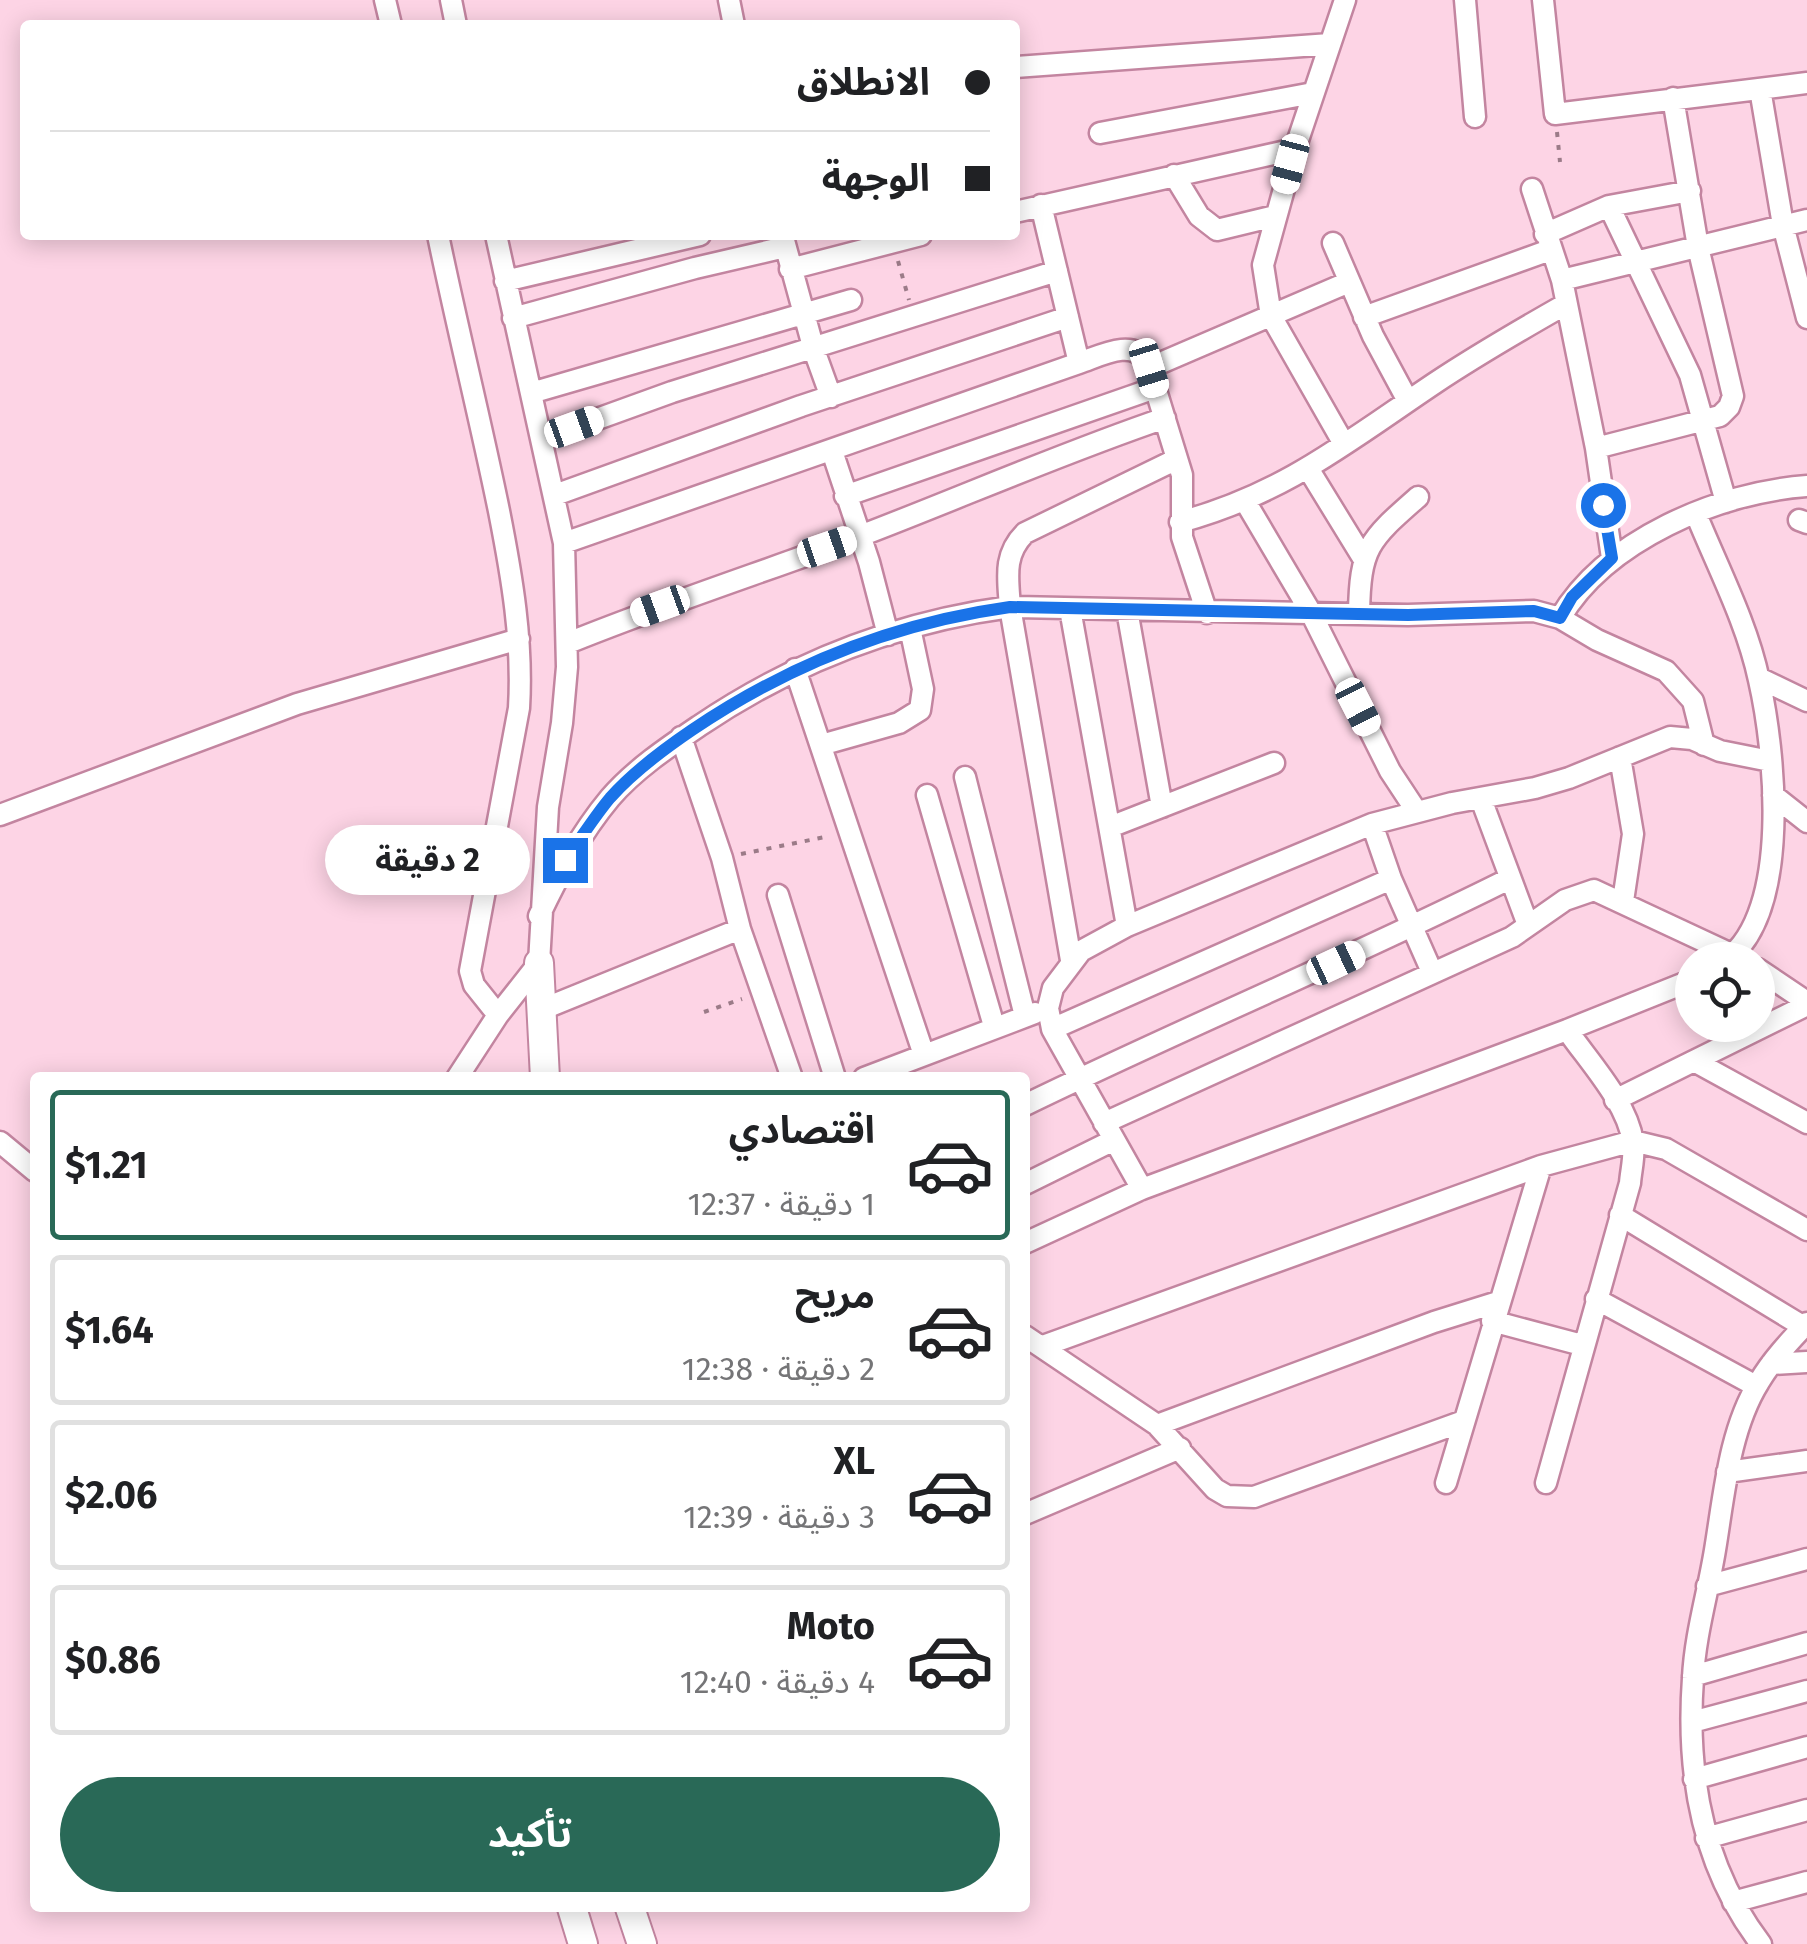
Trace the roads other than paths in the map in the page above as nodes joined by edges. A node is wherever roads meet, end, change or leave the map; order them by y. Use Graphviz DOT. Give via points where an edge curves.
graph roads {
  1 [pos="1345,0"];
  2 [pos="1465,0"];
  3 [pos="1543,0"];
  4 [pos="1330,44"];
  5 [pos="1020,67"];
  6 [pos="1807,83"];
  7 [pos="1760,89"];
  8 [pos="1314,94"];
  9 [pos="1673,98"];
  10 [pos="1475,117"];
  11 [pos="1100,132"];
  12 [pos="1295,148"];
  13 [pos="1174,175"];
  14 [pos="1532,189"];
  15 [pos="1690,191"];
  16 [pos="1042,205"];
  17 [pos="1608,206"];
  18 [pos="1020,211"];
  19 [pos="1275,216"];
  20 [pos="1807,220"];
  21 [pos="1782,225"];
  22 [pos="439,240"];
  23 [pos="497,240"];
  24 [pos="679,240"];
  25 [pos="876,240"];
  26 [pos="1548,242"];
  27 [pos="1333,243"];
  28 [pos="1698,247"];
  29 [pos="786,250"];
  30 [pos="1634,260"];
  31 [pos="1057,271"];
  32 [pos="1562,280"];
  33 [pos="505,281"];
  34 [pos="1350,282"];
  35 [pos="851,300"];
  36 [pos="1566,304"];
  37 [pos="803,312"];
  38 [pos="1271,316"];
  39 [pos="1068,317"];
  40 [pos="1364,317"];
  41 [pos="513,318"];
  42 [pos="1807,318"];
  43 [pos="814,350"];
  44 [pos="1080,363"];
  45 [pos="1152,378"];
  46 [pos="531,392"];
  47 [pos="830,398"];
  48 [pos="1408,401"];
  49 [pos="1165,418"];
  50 [pos="1702,423"];
  51 [pos="542,440"];
  52 [pos="1344,444"];
  53 [pos="1596,448"];
  54 [pos="832,451"];
  55 [pos="1177,459"];
  56 [pos="1309,470"];
  57 [pos="1807,486"];
  58 [pos="554,494"];
  59 [pos="846,496"];
  60 [pos="1418,497"];
  61 [pos="1245,501"];
  62 [pos="1726,502"];
  63 [pos="1696,514"];
  64 [pos="1180,522"];
  65 [pos="860,536"];
  66 [pos="564,543"];
  67 [pos="1363,558"];
  68 [pos="1612,558"];
  69 [pos="1010,607"];
  70 [pos="1070,609"];
  71 [pos="1127,610"];
  72 [pos="1310,611"];
  73 [pos="1207,612"];
  74 [pos="1359,614"];
  75 [pos="1560,618"];
  76 [pos="910,628"];
  77 [pos="888,634"];
  78 [pos="519,639"];
  79 [pos="568,643"];
  80 [pos="795,669"];
  81 [pos="1759,678"];
  82 [pos="1807,701"];
  83 [pos="682,737"];
  84 [pos="821,745"];
  85 [pos="1704,745"];
  86 [pos="1620,757"];
  87 [pos="1770,761"];
  88 [pos="1274,763"];
  89 [pos="965,777"];
  90 [pos="927,795"];
  91 [pos="1773,795"];
  92 [pos="1480,799"];
  93 [pos="1162,807"];
  94 [pos="1417,812"];
  95 [pos="0,815"];
  96 [pos="1807,822"];
  97 [pos="1372,824"];
  98 [pos="1110,827"];
  99 [pos="1391,879"];
  100 [pos="1508,879"];
  101 [pos="778,895"];
  102 [pos="1623,901"];
  103 [pos="539,916"];
  104 [pos="1528,925"];
  105 [pos="1127,926"];
  106 [pos="1410,928"];
  107 [pos="740,929"];
  108 [pos="1704,942"];
  109 [pos="1743,942"];
  110 [pos="1071,960"];
  111 [pos="539,964"];
  112 [pos="1432,972"];
  113 [pos="1775,981"];
  114 [pos="1675,987"];
  115 [pos="1807,1004"];
  116 [pos="543,1009"];
  117 [pos="498,1015"];
  118 [pos="1025,1016"];
  119 [pos="1050,1018"];
  120 [pos="994,1026"];
  121 [pos="1567,1030"];
  122 [pos="924,1055"];
  123 [pos="1694,1061"];
  124 [pos="461,1072"];
  125 [pos="545,1072"];
  126 [pos="790,1072"];
  127 [pos="832,1072"];
  128 [pos="880,1072"];
  129 [pos="1079,1078"];
  130 [pos="1616,1100"];
  131 [pos="1030,1102"];
  132 [pos="1807,1124"];
  133 [pos="1109,1131"];
  134 [pos="1633,1141"];
  135 [pos="0,1142"];
  136 [pos="1541,1166"];
  137 [pos="30,1167"];
  138 [pos="1030,1181"];
  139 [pos="1142,1188"];
  140 [pos="1620,1215"];
  141 [pos="1807,1230"];
  142 [pos="1030,1241"];
  143 [pos="1596,1299"];
  144 [pos="1495,1311"];
  145 [pos="1805,1325"];
  146 [pos="1034,1341"];
  147 [pos="1582,1344"];
  148 [pos="1807,1362"];
  149 [pos="1771,1364"];
  150 [pos="1756,1386"];
  151 [pos="1464,1421"];
  152 [pos="1157,1425"];
  153 [pos="1180,1448"];
  154 [pos="1807,1461"];
  155 [pos="1728,1472"];
  156 [pos="1446,1483"];
  157 [pos="1546,1483"];
  158 [pos="1030,1512"];
  159 [pos="1807,1560"];
  160 [pos="1708,1586"];
  161 [pos="1807,1644"];
  162 [pos="1692,1676"];
  163 [pos="1807,1691"];
  164 [pos="1692,1722"];
  165 [pos="1807,1748"];
  166 [pos="1694,1779"];
  167 [pos="1807,1810"];
  168 [pos="1706,1838"];
  169 [pos="1807,1882"];
  170 [pos="1733,1902"];
  171 [pos="573,1912"];
  172 [pos="631,1912"];
  173 [pos="583,1944"];
  174 [pos="642,1944"];
  175 [pos="1761,1944"];
  1 -- 4 [label="street"];
  2 -- 10 [label="street"];
  3 -- 9 [label="street" via="1555,114"];
  4 -- 5 [label="street"];
  4 -- 8 [label="street"];
  6 -- 7 [label="street"];
  7 -- 9 [label="street"];
  7 -- 21 [label="street"];
  8 -- 11 [label="street"];
  8 -- 12 [label="street"];
  9 -- 15 [label="street"];
  12 -- 13 [label="street"];
  12 -- 19 [label="street"];
  13 -- 16 [label="street"];
  13 -- 19 [label="street" via="1199,216 1217,230"];
  14 -- 26 [label="street"];
  15 -- 17 [label="street"];
  15 -- 28 [label="street"];
  16 -- 18 [label="street"];
  16 -- 31 [label="street"];
  17 -- 26 [label="street"];
  17 -- 30 [label="street"];
  19 -- 38 [label="street" via="1263,264"];
  20 -- 21 [label="street"];
  21 -- 28 [label="street"];
  21 -- 42 [label="street"];
  22 -- 78 [label="street" via="485,440"];
  23 -- 33 [label="street"];
  24 -- 33 [label="street"];
  25 -- 29 [label="street"];
  26 -- 32 [label="street"];
  26 -- 40 [label="street"];
  27 -- 34 [label="street"];
  28 -- 30 [label="street"];
  28 -- 50 [label="street" via="1732,382 1730,407"];
  29 -- 37 [label="street"];
  29 -- 41 [label="street"];
  30 -- 32 [label="street"];
  30 -- 50 [label="street" via="1681,354"];
  31 -- 39 [label="street"];
  31 -- 43 [label="street"];
  32 -- 36 [label="street"];
  33 -- 41 [label="street"];
  34 -- 38 [label="street"];
  34 -- 40 [label="street"];
  35 -- 37 [label="street"];
  36 -- 48 [label="street"];
  36 -- 53 [label="street"];
  37 -- 43 [label="street"];
  37 -- 46 [label="street"];
  38 -- 45 [label="street"];
  38 -- 52 [label="street"];
  39 -- 44 [label="street"];
  39 -- 47 [label="street"];
  40 -- 48 [label="street"];
  41 -- 46 [label="street"];
  43 -- 47 [label="street"];
  43 -- 51 [label="street"];
  44 -- 45 [label="street" via="1133,350 1143,354"];
  44 -- 54 [label="street"];
  45 -- 49 [label="street"];
  45 -- 59 [label="street"];
  46 -- 51 [label="street"];
  47 -- 58 [label="street"];
  48 -- 52 [label="street"];
  49 -- 55 [label="street"];
  49 -- 65 [label="street"];
  50 -- 53 [label="street"];
  50 -- 62 [label="street"];
  51 -- 58 [label="street"];
  52 -- 56 [label="street"];
  53 -- 68 [label="street"];
  54 -- 59 [label="street"];
  54 -- 66 [label="street"];
  55 -- 64 [label="street"];
  55 -- 69 [label="street" via="1025,533 1007,567"];
  56 -- 61 [label="street"];
  56 -- 67 [label="street"];
  57 -- 62 [label="street"];
  58 -- 66 [label="street"];
  59 -- 65 [label="street"];
  60 -- 67 [label="street" via="1380,531"];
  61 -- 64 [label="street"];
  61 -- 72 [label="street"];
  62 -- 63 [label="street"];
  63 -- 68 [label="street"];
  63 -- 81 [label="street"];
  64 -- 73 [label="street"];
  65 -- 77 [label="street"];
  65 -- 79 [label="street"];
  66 -- 79 [label="street"];
  67 -- 74 [label="street"];
  68 -- 75 [label="street"];
  69 -- 70 [label="street"];
  69 -- 76 [label="street"];
  69 -- 110 [label="street"];
  70 -- 71 [label="street"];
  70 -- 98 [label="street"];
  71 -- 73 [label="street"];
  71 -- 93 [label="street"];
  72 -- 73 [label="street"];
  72 -- 74 [label="street"];
  72 -- 94 [label="street"];
  74 -- 75 [label="street" via="1534,611"];
  75 -- 85 [label="street" via="1666,671 1692,701"];
  76 -- 77 [label="street"];
  76 -- 84 [label="street" via="924,701 920,710 899,724"];
  77 -- 80 [label="street"];
  78 -- 95 [label="street" via="297,704"];
  78 -- 117 [label="street" via="519,708 470,971"];
  79 -- 103 [label="street"];
  80 -- 83 [label="street"];
  80 -- 84 [label="street"];
  81 -- 82 [label="street"];
  81 -- 87 [label="street"];
  83 -- 103 [label="street" via="611,797 565,860"];
  83 -- 107 [label="street"];
  84 -- 122 [label="street"];
  85 -- 86 [label="street" via="1670,737"];
  85 -- 87 [label="street"];
  86 -- 92 [label="street" via="1570,778"];
  86 -- 102 [label="street" via="1633,834"];
  87 -- 91 [label="street"];
  88 -- 93 [label="street"];
  89 -- 118 [label="street"];
  90 -- 120 [label="street"];
  91 -- 96 [label="street"];
  91 -- 109 [label="street" via="1770,874"];
  92 -- 94 [label="street"];
  92 -- 100 [label="street"];
  93 -- 98 [label="street"];
  94 -- 97 [label="street"];
  97 -- 99 [label="street"];
  97 -- 105 [label="street"];
  98 -- 105 [label="street"];
  99 -- 106 [label="street"];
  99 -- 119 [label="street"];
  100 -- 104 [label="street"];
  100 -- 106 [label="street"];
  101 -- 127 [label="street"];
  102 -- 104 [label="street" via="1594,890"];
  102 -- 108 [label="street"];
  103 -- 111 [label="street"];
  104 -- 112 [label="street"];
  105 -- 110 [label="street"];
  106 -- 112 [label="street"];
  106 -- 129 [label="street"];
  107 -- 116 [label="street"];
  107 -- 126 [label="street"];
  110 -- 119 [label="street" via="1053,988"];
  111 -- 116 [label="street"];
  111 -- 117 [label="street"];
  112 -- 133 [label="street"];
  113 -- 115 [label="street"];
  114 -- 121 [label="street"];
  115 -- 123 [label="street"];
  116 -- 125 [label="street"];
  117 -- 124 [label="street"];
  118 -- 119 [label="street"];
  118 -- 120 [label="street"];
  119 -- 129 [label="street"];
  120 -- 122 [label="street"];
  121 -- 130 [label="street"];
  121 -- 139 [label="street"];
  122 -- 128 [label="street"];
  123 -- 130 [label="street"];
  123 -- 132 [label="street"];
  129 -- 131 [label="street"];
  129 -- 133 [label="street"];
  130 -- 134 [label="street"];
  133 -- 138 [label="street"];
  133 -- 139 [label="street"];
  134 -- 136 [label="street"];
  134 -- 140 [label="street"];
  134 -- 141 [label="street" via="1666,1149"];
  135 -- 137 [label="street"];
  136 -- 144 [label="street"];
  136 -- 146 [label="street"];
  139 -- 142 [label="street"];
  140 -- 143 [label="street"];
  140 -- 145 [label="street"];
  143 -- 147 [label="street"];
  143 -- 150 [label="street"];
  144 -- 147 [label="street"];
  144 -- 151 [label="street"];
  144 -- 152 [label="street" via="1434,1322"];
  145 -- 149 [label="street"];
  146 -- 152 [label="street"];
  147 -- 157 [label="street"];
  148 -- 149 [label="street"];
  149 -- 150 [label="street"];
  150 -- 155 [label="street"];
  151 -- 153 [label="street" via="1254,1496 1227,1496"];
  151 -- 156 [label="street"];
  152 -- 153 [label="street"];
  153 -- 158 [label="street"];
  154 -- 155 [label="street"];
  155 -- 160 [label="street"];
  159 -- 160 [label="street"];
  160 -- 162 [label="street"];
  161 -- 162 [label="street"];
  162 -- 164 [label="street"];
  163 -- 164 [label="street"];
  164 -- 166 [label="street"];
  165 -- 166 [label="street"];
  166 -- 168 [label="street"];
  167 -- 168 [label="street"];
  168 -- 170 [label="street"];
  169 -- 170 [label="street"];
  170 -- 175 [label="street"];
  171 -- 173 [label="street"];
  172 -- 174 [label="street"];
}
